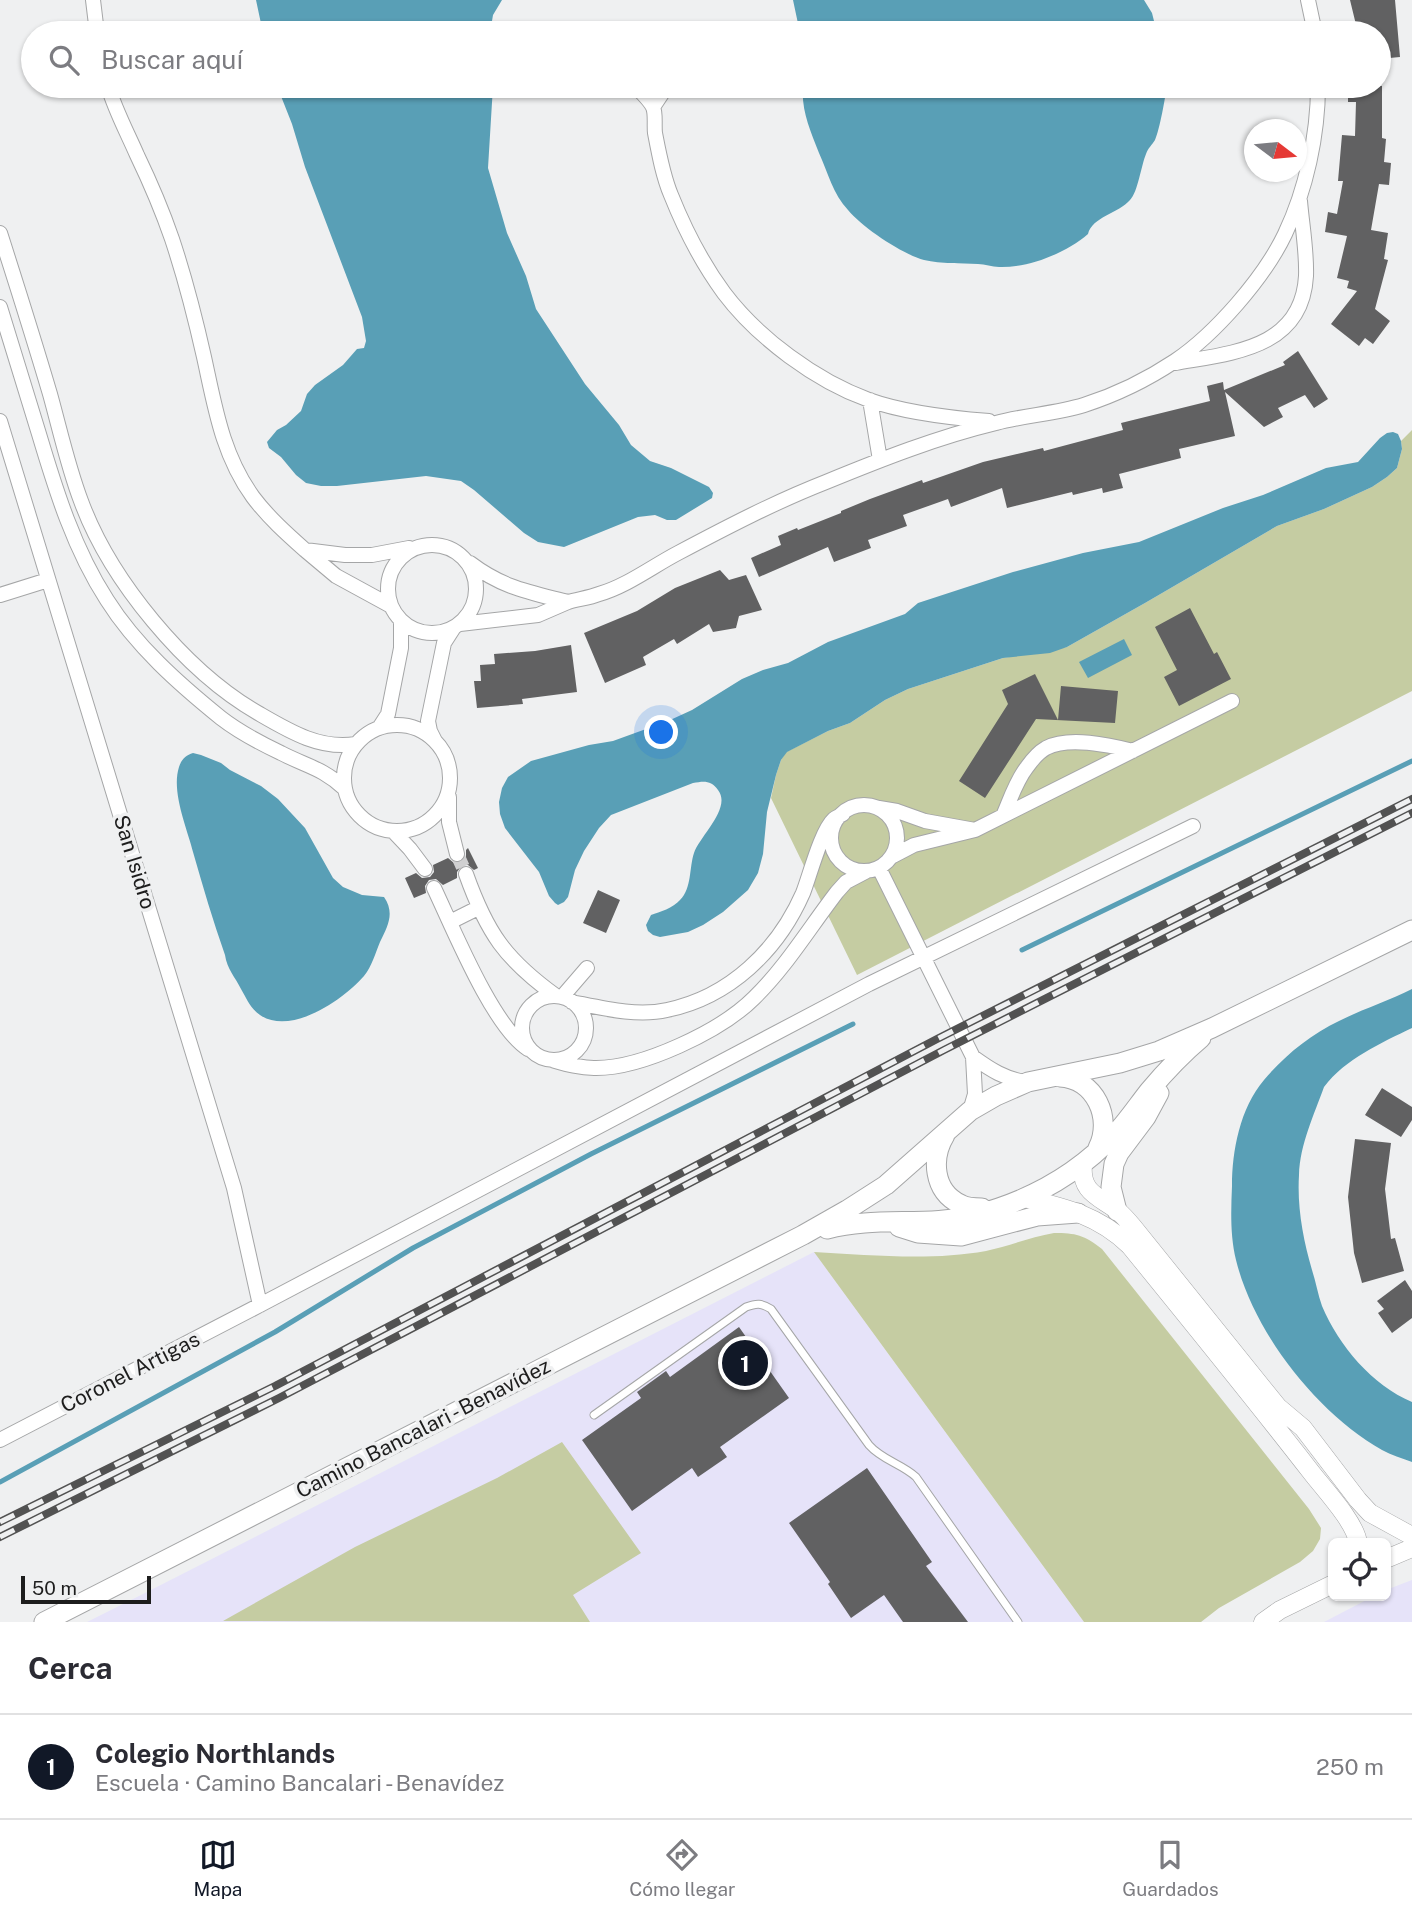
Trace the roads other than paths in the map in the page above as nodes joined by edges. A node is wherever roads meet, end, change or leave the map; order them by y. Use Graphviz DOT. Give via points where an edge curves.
graph roads {
  1 [pos="93,0"];
  2 [pos="1307,0"];
  3 [pos="96,21"];
  4 [pos="1312,21"];
  5 [pos="113,98"];
  6 [pos="646,98"];
  7 [pos="659,98"];
  8 [pos="1317,98"];
  9 [pos="653,107"];
  10 [pos="1300,196"];
  11 [pos="0,233"];
  12 [pos="0,307"];
  13 [pos="1171,363"];
  14 [pos="870,400"];
  15 [pos="0,421"];
  16 [pos="997,422"];
  17 [pos="880,460"];
  18 [pos="81,501"];
  19 [pos="63,508"];
  20 [pos="418,547"];
  21 [pos="306,550"];
  22 [pos="465,559"];
  23 [pos="48,580"];
  24 [pos="0,595"];
  25 [pos="568,602"];
  26 [pos="391,606"];
  27 [pos="401,621"];
  28 [pos="456,626"];
  29 [pos="1232,701"];
  30 [pos="379,728"];
  31 [pos="436,742"];
  32 [pos="356,744"];
  33 [pos="1133,751"];
  34 [pos="345,789"];
  35 [pos="449,790"];
  36 [pos="873,807"];
  37 [pos="843,814"];
  38 [pos="1003,816"];
  39 [pos="1194,827"];
  40 [pos="975,830"];
  41 [pos="393,831"];
  42 [pos="457,854"];
  43 [pos="891,857"];
  44 [pos="425,869"];
  45 [pos="873,869"];
  46 [pos="466,874"];
  47 [pos="434,888"];
  48 [pos="478,908"];
  49 [pos="450,922"];
  50 [pos="1412,930"];
  51 [pos="925,958"];
  52 [pos="587,968"];
  53 [pos="563,999"];
  54 [pos="1212,1028"];
  55 [pos="536,1054"];
  56 [pos="973,1057"];
  57 [pos="552,1060"];
  58 [pos="1170,1067"];
  59 [pos="1052,1076"];
  60 [pos="1028,1082"];
  61 [pos="970,1111"];
  62 [pos="947,1132"];
  63 [pos="1089,1158"];
  64 [pos="1024,1198"];
  65 [pos="993,1209"];
  66 [pos="1117,1211"];
  67 [pos="1078,1213"];
  68 [pos="881,1222"];
  69 [pos="803,1235"];
  70 [pos="260,1305"];
  71 [pos="594,1415"];
  72 [pos="0,1440"];
  73 [pos="1412,1536"];
  74 [pos="1357,1538"];
  75 [pos="1412,1548"];
  76 [pos="1391,1557"];
  77 [pos="1328,1586"];
  78 [pos="44,1622"];
  79 [pos="1018,1622"];
  80 [pos="1262,1622"];
  1 -- 3 [label="street"];
  2 -- 4 [label="street"];
  5 -- 21 [label="street" via="180,262 228,450 252,495"];
  6 -- 9 [label="street"];
  7 -- 9 [label="street"];
  8 -- 10 [label="street"];
  9 -- 14 [label="street" via="669,191 685,230 726,296 751,323 808,369"];
  10 -- 13 [label="street" via="1284,237 1238,303"];
  10 -- 13 [label="street" via="1306,275 1303,297 1292,320 1278,334 1250,349"];
  11 -- 18 [label="street"];
  12 -- 19 [label="street"];
  13 -- 16 [label="street" via="1084,405"];
  14 -- 16 [label="street" via="949,418"];
  14 -- 17 [label="street"];
  15 -- 23 [label="street, San Isidro"];
  16 -- 17 [label="street"];
  17 -- 25 [label="street" via="758,512 600,594"];
  18 -- 19 [label="street"];
  18 -- 32 [label="street" via="114,568 140,604 164,634 223,690 284,728 330,746"];
  19 -- 34 [label="street" via="107,601 161,666 224,720 328,774"];
  20 -- 21 [label="street" via="372,555"];
  20 -- 22 [label="street" via="443,546"];
  20 -- 26 [label="street" via="394,567 388,582"];
  21 -- 26 [label="street" via="336,576"];
  22 -- 25 [label="street" via="497,582"];
  22 -- 28 [label="street" via="474,573 476,597 470,612"];
  23 -- 24 [label="street"];
  23 -- 70 [label="street, San Isidro" via="234,1188"];
  25 -- 28 [label="street" via="538,615"];
  26 -- 27 [label="street"];
  27 -- 28 [label="street" via="421,632 437,633"];
  27 -- 30 [label="street" via="391,701"];
  28 -- 31 [label="street" via="444,643 428,721"];
  29 -- 33 [label="street"];
  30 -- 31 [label="street" via="410,726"];
  30 -- 32 [label="street"];
  31 -- 35 [label="street" via="449,769"];
  32 -- 34 [label="street" via="347,761"];
  33 -- 38 [label="street"];
  33 -- 38 [label="street" via="1084,743 1047,748 1025,769"];
  34 -- 41 [label="street" via="366,821"];
  35 -- 41 [label="street" via="428,821"];
  35 -- 42 [label="street" via="449,822"];
  36 -- 37 [label="street" via="854,807"];
  36 -- 40 [label="street"];
  36 -- 43 [label="street" via="895,827"];
  37 -- 45 [label="street" via="832,834 834,852 856,870"];
  37 -- 53 [label="street" via="826,830 786,925 739,977 713,994 666,1011 622,1011"];
  38 -- 40 [label="street"];
  39 -- 51 [label="street, Coronel Artigas"];
  40 -- 43 [label="street" via="914,845"];
  41 -- 44 [label="street"];
  43 -- 45 [label="street"];
  45 -- 51 [label="street"];
  45 -- 57 [label="street" via="846,882 774,977 753,999 710,1030 654,1056 615,1066 594,1069"];
  46 -- 48 [label="street"];
  47 -- 49 [label="street"];
  48 -- 49 [label="street"];
  48 -- 53 [label="street" via="505,951 528,975"];
  49 -- 55 [label="street" via="495,1010 513,1036"];
  50 -- 54 [label="main road, Camino Bancalari - Benavídez"];
  51 -- 56 [label="street"];
  51 -- 70 [label="street, Coronel Artigas"];
  52 -- 53 [label="street"];
  53 -- 55 [label="street" via="539,1000 524,1017 523,1035"];
  53 -- 57 [label="street" via="583,1016 583,1039 569,1056"];
  54 -- 58 [label="main road, Camino Bancalari - Benavídez"];
  54 -- 59 [label="main road, Camino Bancalari - Benavídez" via="1138,1059"];
  55 -- 57 [label="street"];
  56 -- 60 [label="street" via="992,1072"];
  56 -- 61 [label="street" via="975,1094"];
  58 -- 63 [label="main road, Camino Bancalari - Benavídez" via="1116,1133"];
  58 -- 66 [label="main road" via="1146,1117 1114,1164 1111,1187"];
  59 -- 60 [label="main road, Camino Bancalari - Benavídez"];
  59 -- 63 [label="main road" via="1082,1084 1101,1108 1102,1139"];
  60 -- 61 [label="main road, Camino Bancalari - Benavídez"];
  61 -- 62 [label="main road, Camino Bancalari - Benavídez"];
  62 -- 65 [label="main road" via="938,1146 938,1180 960,1205"];
  62 -- 69 [label="main road, Camino Bancalari - Benavídez" via="886,1185"];
  63 -- 64 [label="main road, Camino Bancalari - Benavídez"];
  63 -- 66 [label="street" via="1083,1179 1087,1188"];
  64 -- 65 [label="main road, Camino Bancalari - Benavídez"];
  64 -- 67 [label="street"];
  65 -- 68 [label="main road, Camino Bancalari - Benavídez" via="956,1218"];
  66 -- 73 [label="street" via="1278,1407 1303,1427 1358,1500 1382,1521"];
  67 -- 68 [label="main road" via="1037,1216 961,1236 918,1233"];
  67 -- 74 [label="street" via="1112,1229 1130,1246 1285,1438"];
  68 -- 69 [label="main road, Camino Bancalari - Benavídez" via="845,1224"];
  69 -- 78 [label="main road, Camino Bancalari - Benavídez"];
  70 -- 72 [label="street, Coronel Artigas"];
  71 -- 79 [label="lane" via="746,1307 764,1304 869,1446 916,1477"];
  75 -- 76 [label="street"];
  77 -- 80 [label="street"];
}
